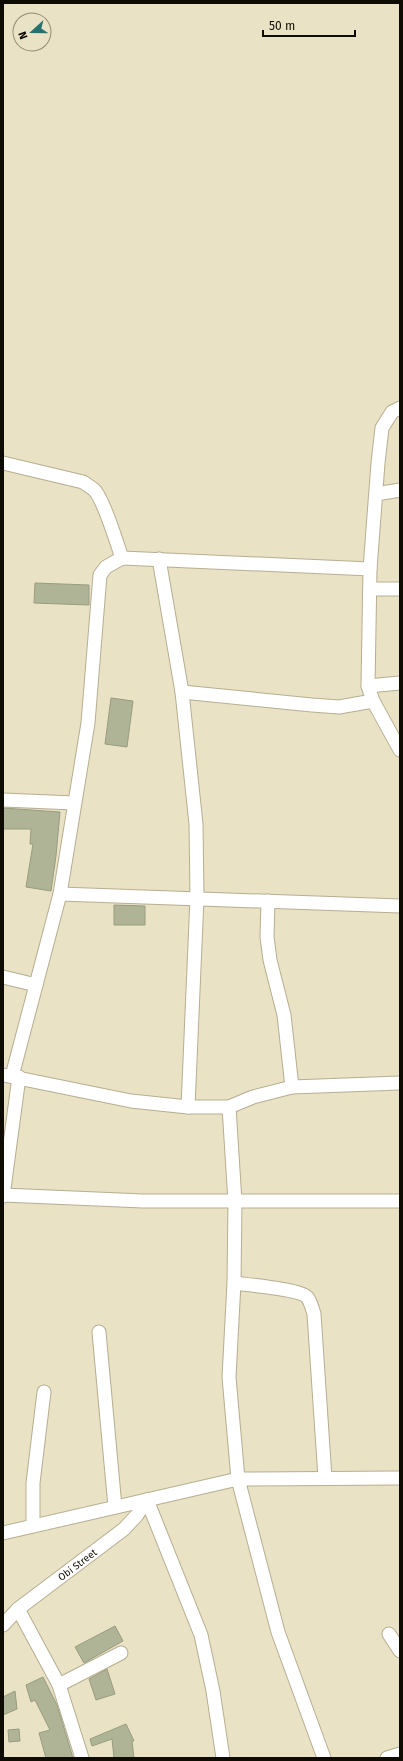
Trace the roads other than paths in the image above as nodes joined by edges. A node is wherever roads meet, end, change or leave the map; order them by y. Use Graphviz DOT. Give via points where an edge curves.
graph roads {
  1 [pos="400,408"];
  2 [pos="3,463"];
  3 [pos="400,490"];
  4 [pos="376,494"];
  5 [pos="122,558"];
  6 [pos="160,559"];
  7 [pos="370,569"];
  8 [pos="370,589"];
  9 [pos="400,589"];
  10 [pos="400,682"];
  11 [pos="368,686"];
  12 [pos="182,692"];
  13 [pos="373,701"];
  14 [pos="400,750"];
  15 [pos="3,800"];
  16 [pos="74,803"];
  17 [pos="60,894"];
  18 [pos="197,898"];
  19 [pos="268,901"];
  20 [pos="400,906"];
  21 [pos="3,977"];
  22 [pos="36,985"];
  23 [pos="11,1076"];
  24 [pos="400,1083"];
  25 [pos="292,1087"];
  26 [pos="188,1107"];
  27 [pos="229,1107"];
  28 [pos="3,1196"];
  29 [pos="400,1200"];
  30 [pos="235,1202"];
  31 [pos="234,1283"];
  32 [pos="99,1332"];
  33 [pos="44,1392"];
  34 [pos="325,1478"];
  35 [pos="238,1479"];
  36 [pos="400,1479"];
  37 [pos="147,1500"];
  38 [pos="115,1507"];
  39 [pos="33,1526"];
  40 [pos="3,1533"];
  41 [pos="18,1609"];
  42 [pos="3,1625"];
  43 [pos="389,1634"];
  44 [pos="400,1651"];
  45 [pos="121,1653"];
  46 [pos="59,1685"];
  47 [pos="400,1754"];
  48 [pos="82,1758"];
  49 [pos="223,1758"];
  50 [pos="324,1758"];
  51 [pos="387,1758"];
  1 -- 4 [label="street" via="392,412 382,428"];
  2 -- 5 [label="street" via="83,482 90,487 96,492"];
  3 -- 4 [label="street"];
  4 -- 7 [label="street"];
  5 -- 6 [label="street"];
  5 -- 16 [label="street" via="106,567 100,575 88,723"];
  6 -- 7 [label="street"];
  6 -- 12 [label="street"];
  7 -- 8 [label="street"];
  8 -- 9 [label="street"];
  8 -- 11 [label="street"];
  10 -- 11 [label="street"];
  11 -- 13 [label="street"];
  12 -- 13 [label="street" via="339,707"];
  12 -- 18 [label="street" via="196,824"];
  13 -- 14 [label="street"];
  15 -- 16 [label="street"];
  16 -- 17 [label="street"];
  17 -- 18 [label="street"];
  17 -- 22 [label="street"];
  18 -- 19 [label="street"];
  18 -- 26 [label="street"];
  19 -- 20 [label="street"];
  19 -- 25 [label="street" via="267,937 284,1015"];
  21 -- 22 [label="street"];
  22 -- 23 [label="street"];
  23 -- 26 [label="street" via="131,1101"];
  23 -- 28 [label="street"];
  24 -- 25 [label="street"];
  25 -- 27 [label="street" via="253,1097"];
  26 -- 27 [label="street"];
  27 -- 30 [label="street"];
  28 -- 30 [label="street"];
  29 -- 30 [label="street"];
  30 -- 31 [label="street"];
  31 -- 34 [label="street" via="293,1291 306,1295 311,1302 314,1314"];
  31 -- 35 [label="street" via="229,1377"];
  32 -- 38 [label="street"];
  33 -- 39 [label="street" via="33,1483"];
  34 -- 35 [label="street"];
  34 -- 36 [label="street"];
  35 -- 37 [label="street"];
  35 -- 50 [label="street" via="278,1632"];
  37 -- 38 [label="street"];
  37 -- 41 [label="street, Obi Street" via="124,1529"];
  37 -- 49 [label="street" via="201,1635"];
  38 -- 39 [label="street"];
  39 -- 40 [label="street"];
  41 -- 42 [label="street, Obi Street"];
  41 -- 46 [label="street"];
  43 -- 44 [label="street"];
  45 -- 46 [label="street"];
  46 -- 48 [label="street"];
  47 -- 51 [label="street"];
}
